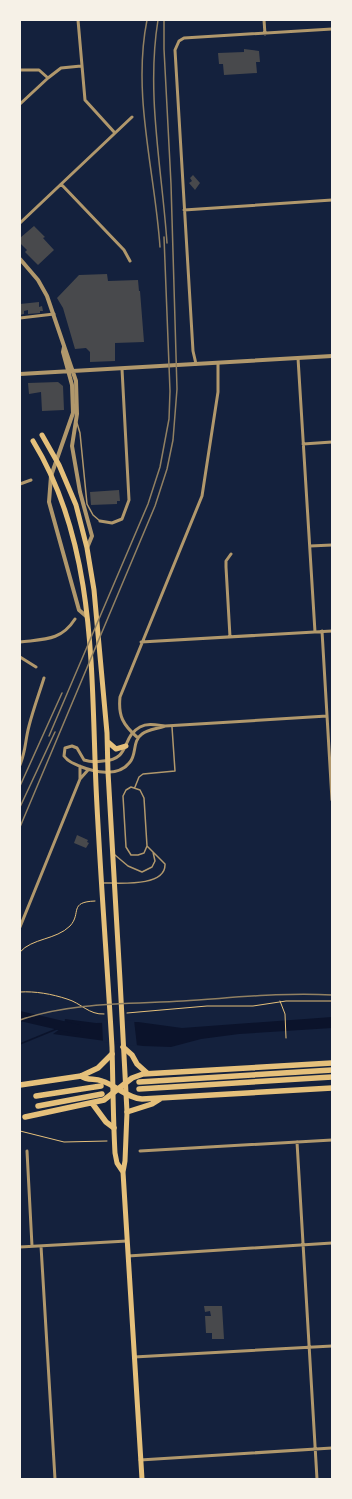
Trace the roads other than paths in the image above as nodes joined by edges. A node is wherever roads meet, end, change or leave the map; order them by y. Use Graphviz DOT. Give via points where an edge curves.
graph roads {
  1 [pos="78,20"];
  2 [pos="264,20"];
  3 [pos="332,29"];
  4 [pos="265,34"];
  5 [pos="81,66"];
  6 [pos="20,70"];
  7 [pos="48,78"];
  8 [pos="20,104"];
  9 [pos="132,117"];
  10 [pos="115,133"];
  11 [pos="61,184"];
  12 [pos="332,200"];
  13 [pos="184,210"];
  14 [pos="20,223"];
  15 [pos="20,259"];
  16 [pos="130,261"];
  17 [pos="54,314"];
  18 [pos="20,318"];
  19 [pos="332,356"];
  20 [pos="298,358"];
  21 [pos="218,363"];
  22 [pos="196,364"];
  23 [pos="122,369"];
  24 [pos="71,372"];
  25 [pos="20,374"];
  26 [pos="76,421"];
  27 [pos="42,435"];
  28 [pos="33,441"];
  29 [pos="332,442"];
  30 [pos="303,444"];
  31 [pos="31,480"];
  32 [pos="20,484"];
  33 [pos="100,521"];
  34 [pos="332,545"];
  35 [pos="310,546"];
  36 [pos="87,548"];
  37 [pos="231,554"];
  38 [pos="86,616"];
  39 [pos="75,619"];
  40 [pos="322,631"];
  41 [pos="332,631"];
  42 [pos="315,632"];
  43 [pos="230,637"];
  44 [pos="20,642"];
  45 [pos="141,642"];
  46 [pos="20,657"];
  47 [pos="36,667"];
  48 [pos="44,678"];
  49 [pos="327,716"];
  50 [pos="165,726"];
  51 [pos="172,726"];
  52 [pos="133,733"];
  53 [pos="138,738"];
  54 [pos="21,739"];
  55 [pos="25,741"];
  56 [pos="108,742"];
  57 [pos="126,746"];
  58 [pos="107,761"];
  59 [pos="95,762"];
  60 [pos="20,765"];
  61 [pos="80,766"];
  62 [pos="88,770"];
  63 [pos="96,772"];
  64 [pos="108,772"];
  65 [pos="80,779"];
  66 [pos="135,787"];
  67 [pos="332,800"];
  68 [pos="147,846"];
  69 [pos="153,852"];
  70 [pos="113,853"];
  71 [pos="101,883"];
  72 [pos="114,883"];
  73 [pos="20,927"];
  74 [pos="123,1047"];
  75 [pos="112,1051"];
  76 [pos="332,1063"];
  77 [pos="332,1070"];
  78 [pos="148,1073"];
  79 [pos="81,1076"];
  80 [pos="332,1077"];
  81 [pos="138,1082"];
  82 [pos="125,1084"];
  83 [pos="20,1085"];
  84 [pos="101,1086"];
  85 [pos="114,1086"];
  86 [pos="332,1088"];
  87 [pos="139,1089"];
  88 [pos="119,1090"];
  89 [pos="102,1094"];
  90 [pos="114,1094"];
  91 [pos="126,1094"];
  92 [pos="36,1096"];
  93 [pos="162,1098"];
  94 [pos="92,1103"];
  95 [pos="38,1106"];
  96 [pos="126,1112"];
  97 [pos="25,1117"];
  98 [pos="114,1128"];
  99 [pos="332,1140"];
  100 [pos="297,1142"];
  101 [pos="27,1151"];
  102 [pos="140,1151"];
  103 [pos="123,1172"];
  104 [pos="127,1241"];
  105 [pos="332,1243"];
  106 [pos="302,1245"];
  107 [pos="32,1246"];
  108 [pos="41,1246"];
  109 [pos="20,1247"];
  110 [pos="128,1256"];
  111 [pos="332,1346"];
  112 [pos="309,1347"];
  113 [pos="134,1357"];
  114 [pos="332,1448"];
  115 [pos="315,1450"];
  116 [pos="140,1460"];
  117 [pos="55,1479"];
  118 [pos="142,1479"];
  119 [pos="317,1479"];
  1 -- 5 [label="street"];
  2 -- 4 [label="street"];
  3 -- 4 [label="street"];
  4 -- 13 [label="street" via="184,38 179,41 176,50"];
  5 -- 7 [label="street" via="61,68"];
  5 -- 10 [label="street" via="86,103"];
  6 -- 7 [label="street" via="39,70"];
  7 -- 8 [label="street"];
  9 -- 10 [label="street"];
  10 -- 11 [label="street"];
  11 -- 14 [label="street"];
  11 -- 16 [label="street" via="124,250"];
  12 -- 13 [label="street"];
  13 -- 22 [label="street"];
  15 -- 17 [label="street" via="43,288"];
  17 -- 18 [label="street"];
  17 -- 24 [label="street" via="64,347 63,352"];
  19 -- 20 [label="street"];
  20 -- 21 [label="street"];
  20 -- 30 [label="street"];
  21 -- 22 [label="street"];
  21 -- 45 [label="street" via="218,392 202,496"];
  22 -- 23 [label="street"];
  23 -- 24 [label="street"];
  23 -- 33 [label="street" via="129,500 122,519 112,523"];
  24 -- 25 [label="street"];
  24 -- 26 [label="street" via="76,381"];
  24 -- 38 [label="street" via="73,413 51,476 49,495 50,508 79,610"];
  26 -- 33 [label="lane" via="80,433 88,504 92,515"];
  26 -- 36 [label="street" via="72,440 73,453 92,536"];
  27 -- 36 [label="highway" via="60,466 80,516"];
  28 -- 38 [label="highway" via="55,481 68,514 82,581"];
  29 -- 30 [label="street"];
  30 -- 35 [label="street"];
  31 -- 32 [label="street"];
  34 -- 35 [label="street"];
  35 -- 42 [label="street"];
  36 -- 56 [label="highway" via="96,611"];
  37 -- 43 [label="street" via="226,560"];
  38 -- 59 [label="highway"];
  39 -- 44 [label="street" via="69,630 58,635"];
  40 -- 41 [label="street"];
  40 -- 42 [label="street"];
  40 -- 49 [label="street"];
  42 -- 43 [label="street"];
  43 -- 45 [label="street"];
  45 -- 52 [label="street" via="119,704 121,720"];
  46 -- 47 [label="street"];
  48 -- 55 [label="street"];
  49 -- 51 [label="street"];
  49 -- 67 [label="street"];
  50 -- 51 [label="street"];
  50 -- 52 [label="street" via="147,725"];
  50 -- 53 [label="street" via="148,731"];
  51 -- 66 [label="lane" via="175,771 143,774"];
  52 -- 53 [label="street"];
  52 -- 57 [label="street"];
  53 -- 64 [label="street" via="130,763 120,770"];
  54 -- 55 [label="street"];
  55 -- 60 [label="street" via="26,749"];
  56 -- 57 [label="highway" via="116,749"];
  56 -- 58 [label="highway"];
  57 -- 58 [label="street" via="120,756"];
  58 -- 59 [label="street"];
  58 -- 64 [label="highway"];
  59 -- 61 [label="street" via="84,760 75,747 65,748 65,758"];
  59 -- 63 [label="highway"];
  61 -- 62 [label="street"];
  61 -- 65 [label="street"];
  62 -- 63 [label="street"];
  62 -- 65 [label="street"];
  63 -- 64 [label="street"];
  63 -- 71 [label="highway"];
  64 -- 70 [label="highway"];
  65 -- 73 [label="street"];
  66 -- 68 [label="lane" via="143,794"];
  66 -- 68 [label="lane" via="126,790 123,796 126,847 134,856 144,853"];
  68 -- 69 [label="lane"];
  69 -- 70 [label="lane" via="155,861 152,867 142,872 128,866"];
  69 -- 72 [label="lane" via="165,864 161,875 150,881"];
  70 -- 72 [label="highway"];
  71 -- 72 [label="lane"];
  71 -- 75 [label="highway"];
  72 -- 74 [label="highway"];
  74 -- 78 [label="highway"];
  74 -- 82 [label="highway"];
  75 -- 79 [label="highway" via="96,1070"];
  75 -- 85 [label="highway"];
  76 -- 78 [label="highway"];
  77 -- 81 [label="highway"];
  78 -- 82 [label="highway" via="136,1076"];
  79 -- 83 [label="highway"];
  79 -- 85 [label="highway" via="86,1080 100,1080"];
  80 -- 87 [label="highway"];
  82 -- 88 [label="highway"];
  82 -- 91 [label="highway"];
  84 -- 92 [label="highway"];
  85 -- 88 [label="highway"];
  85 -- 90 [label="highway"];
  86 -- 93 [label="highway"];
  88 -- 90 [label="highway"];
  88 -- 91 [label="highway"];
  89 -- 95 [label="highway"];
  90 -- 94 [label="highway"];
  90 -- 98 [label="highway"];
  91 -- 93 [label="highway" via="139,1098"];
  91 -- 96 [label="highway"];
  93 -- 96 [label="highway"];
  94 -- 97 [label="highway"];
  94 -- 98 [label="highway" via="106,1122"];
  96 -- 103 [label="highway" via="126,1161"];
  98 -- 103 [label="highway" via="117,1163"];
  99 -- 100 [label="street"];
  100 -- 102 [label="street"];
  100 -- 106 [label="street"];
  101 -- 107 [label="street"];
  103 -- 104 [label="highway"];
  104 -- 108 [label="street"];
  104 -- 110 [label="highway"];
  105 -- 106 [label="street"];
  106 -- 110 [label="street"];
  106 -- 112 [label="street"];
  107 -- 108 [label="street"];
  107 -- 109 [label="street"];
  108 -- 117 [label="street"];
  110 -- 113 [label="highway"];
  111 -- 112 [label="street"];
  112 -- 113 [label="street"];
  112 -- 115 [label="street"];
  113 -- 116 [label="highway"];
  114 -- 115 [label="street"];
  115 -- 116 [label="street"];
  115 -- 119 [label="street"];
  116 -- 118 [label="highway"];
}
